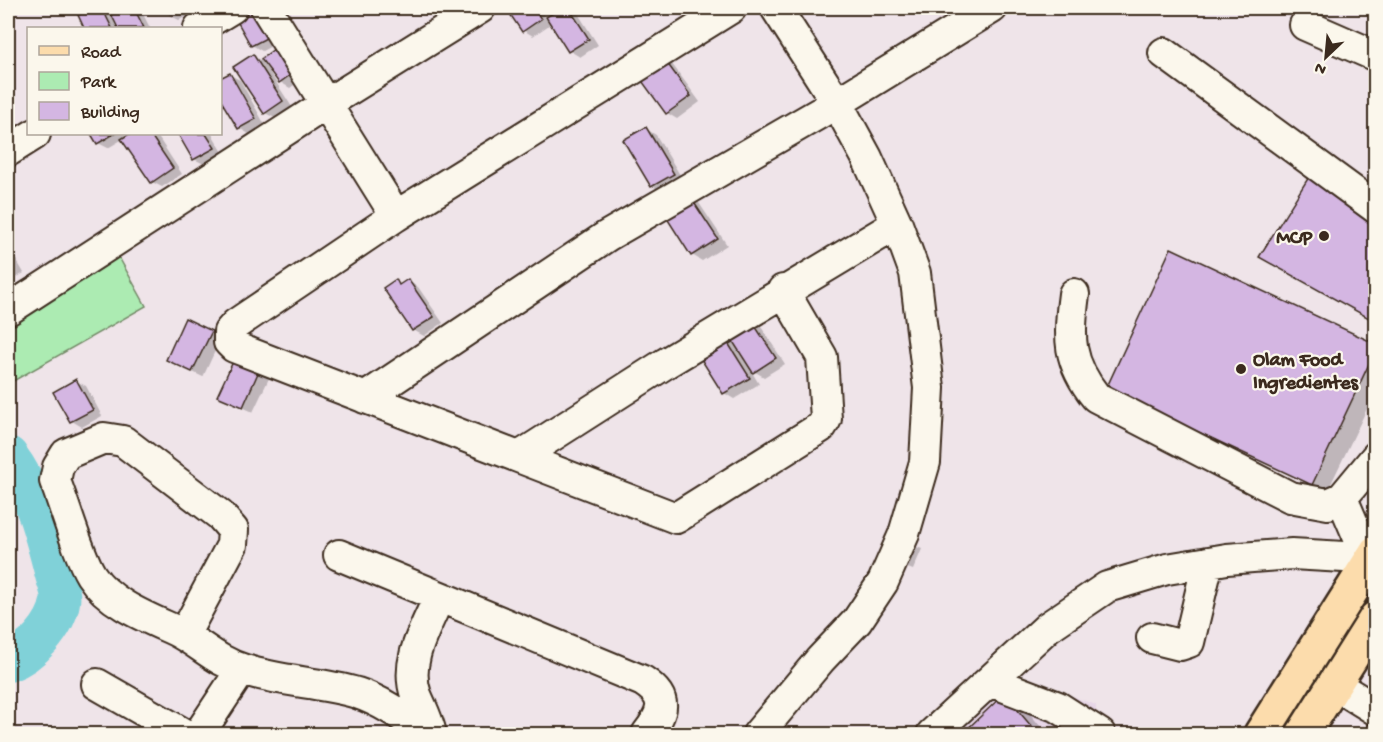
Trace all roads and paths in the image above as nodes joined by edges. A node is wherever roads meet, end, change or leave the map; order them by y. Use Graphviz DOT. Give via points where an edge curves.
graph roads {
  1 [pos="232,8"];
  2 [pos="266,8"];
  3 [pos="480,8"];
  4 [pos="731,8"];
  5 [pos="776,8"];
  6 [pos="992,8"];
  7 [pos="1305,25"];
  8 [pos="202,27"];
  9 [pos="1164,52"];
  10 [pos="1376,56"];
  11 [pos="837,103"];
  12 [pos="326,104"];
  13 [pos="33,135"];
  14 [pos="8,151"];
  15 [pos="1373,201"];
  16 [pos="396,216"];
  17 [pos="897,224"];
  18 [pos="783,291"];
  19 [pos="1074,294"];
  20 [pos="8,310"];
  21 [pos="365,398"];
  22 [pos="519,457"];
  23 [pos="1376,457"];
  24 [pos="1342,498"];
  25 [pos="339,555"];
  26 [pos="1366,561"];
  27 [pos="1208,562"];
  28 [pos="439,597"];
  29 [pos="1376,618"];
  30 [pos="184,635"];
  31 [pos="1152,638"];
  32 [pos="242,669"];
  33 [pos="990,681"];
  34 [pos="96,684"];
  35 [pos="1334,684"];
  36 [pos="1376,710"];
  37 [pos="184,735"];
  38 [pos="199,735"];
  39 [pos="429,735"];
  40 [pos="647,735"];
  41 [pos="758,735"];
  42 [pos="932,735"];
  43 [pos="1100,735"];
  44 [pos="1261,735"];
  45 [pos="1303,735"];
  1 -- 8 [label="street"];
  2 -- 12 [label="street"];
  3 -- 12 [label="street"];
  4 -- 16 [label="street"];
  5 -- 11 [label="street"];
  6 -- 11 [label="street"];
  7 -- 10 [label="street"];
  9 -- 15 [label="street"];
  11 -- 17 [label="street"];
  11 -- 21 [label="street" via="607,236"];
  12 -- 16 [label="street"];
  12 -- 20 [label="street"];
  13 -- 14 [label="street"];
  16 -- 21 [label="street" via="236,324 230,332 229,342 234,347"];
  17 -- 18 [label="street"];
  17 -- 41 [label="street" via="915,273 929,388 925,462 904,534 883,582 857,621"];
  18 -- 22 [label="street"];
  18 -- 22 [label="street" via="822,357 826,419 821,427 686,514 676,518"];
  19 -- 24 [label="street" via="1072,359 1096,398 1290,497 1328,504"];
  21 -- 22 [label="street"];
  23 -- 24 [label="street"];
  24 -- 26 [label="street"];
  25 -- 28 [label="street"];
  26 -- 27 [label="street" via="1292,554"];
  26 -- 44 [label="main road"];
  27 -- 31 [label="street" via="1189,642 1180,645"];
  27 -- 33 [label="street" via="1107,587 1048,627"];
  28 -- 39 [label="street" via="411,671 427,716"];
  28 -- 40 [label="street" via="644,681 658,691 662,705"];
  29 -- 35 [label="main road"];
  30 -- 30 [label="street" via="118,601 90,574 55,481 66,454 104,438 123,441 220,515 233,530 232,545"];
  30 -- 32 [label="street" via="209,655"];
  32 -- 38 [label="street"];
  32 -- 39 [label="street" via="273,679 356,693 390,707"];
  33 -- 42 [label="street"];
  33 -- 43 [label="street" via="1058,707"];
  34 -- 37 [label="street"];
  35 -- 36 [label="street"];
  35 -- 45 [label="main road"];
}
